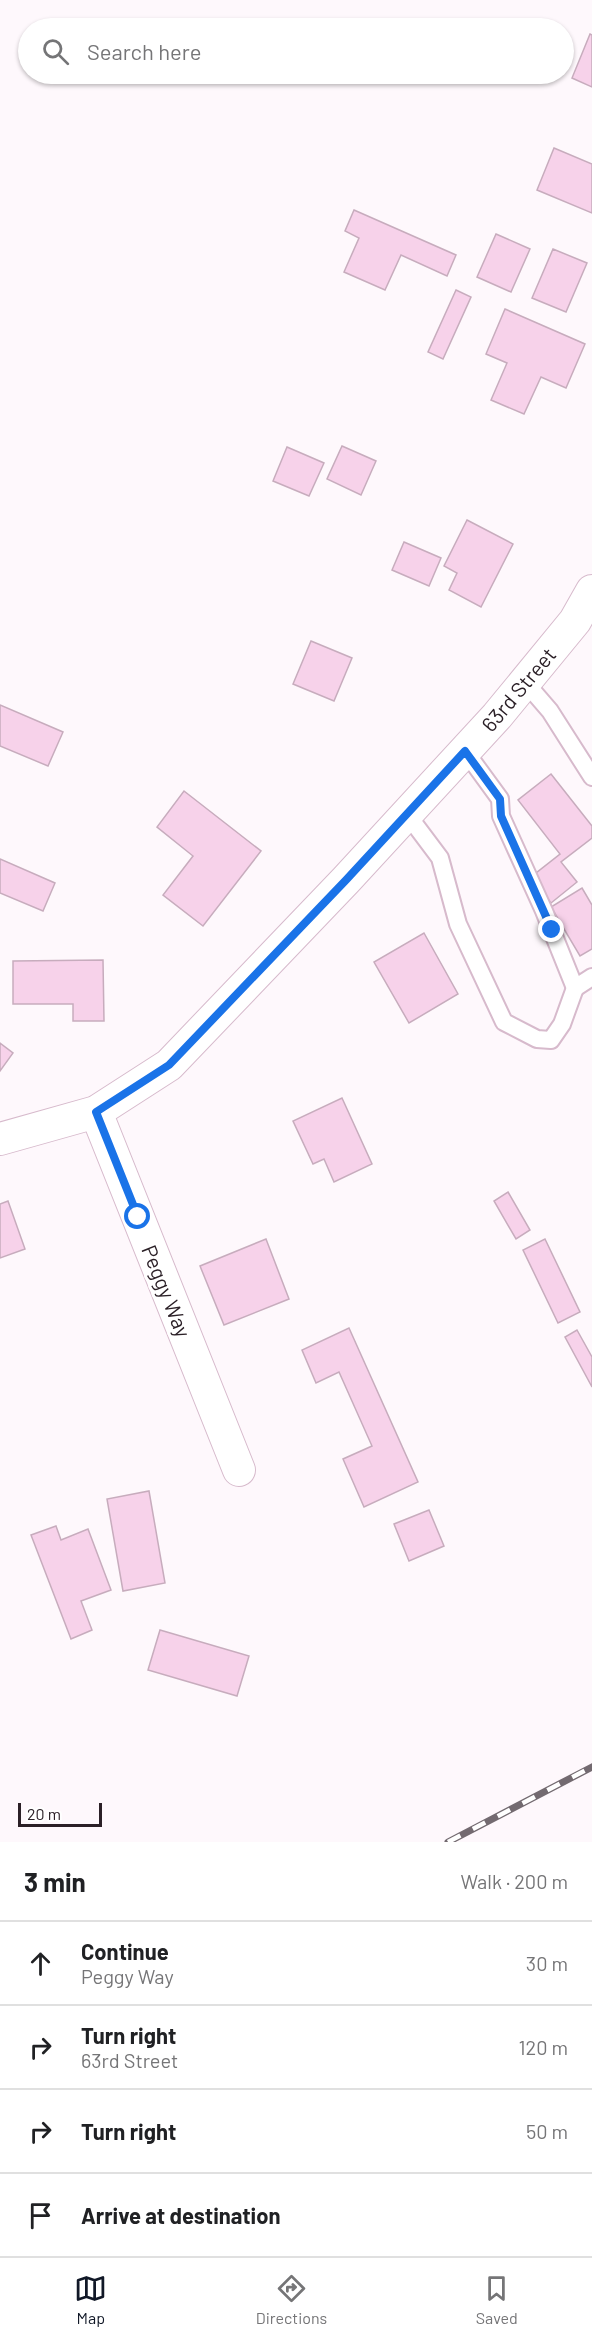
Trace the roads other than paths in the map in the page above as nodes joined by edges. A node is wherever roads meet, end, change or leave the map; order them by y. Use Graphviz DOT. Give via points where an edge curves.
graph roads {
  1 [pos="592,591"];
  2 [pos="525,682"];
  3 [pos="465,751"];
  4 [pos="592,777"];
  5 [pos="406,814"];
  6 [pos="592,977"];
  7 [pos="576,988"];
  8 [pos="96,1112"];
  9 [pos="0,1139"];
  10 [pos="239,1470"];
  1 -- 2 [label="street, 63rd Street" via="575,621"];
  2 -- 3 [label="street, 63rd Street"];
  2 -- 4 [label="lane" via="550,711"];
  3 -- 5 [label="street, 63rd Street"];
  3 -- 7 [label="lane" via="500,799 501,816"];
  5 -- 7 [label="lane" via="440,858 458,924 504,1022 537,1039 552,1040"];
  5 -- 8 [label="street, 63rd Street" via="169,1065"];
  6 -- 7 [label="lane"];
  8 -- 9 [label="street, 63rd Street"];
  8 -- 10 [label="street, Peggy Way"];
}
